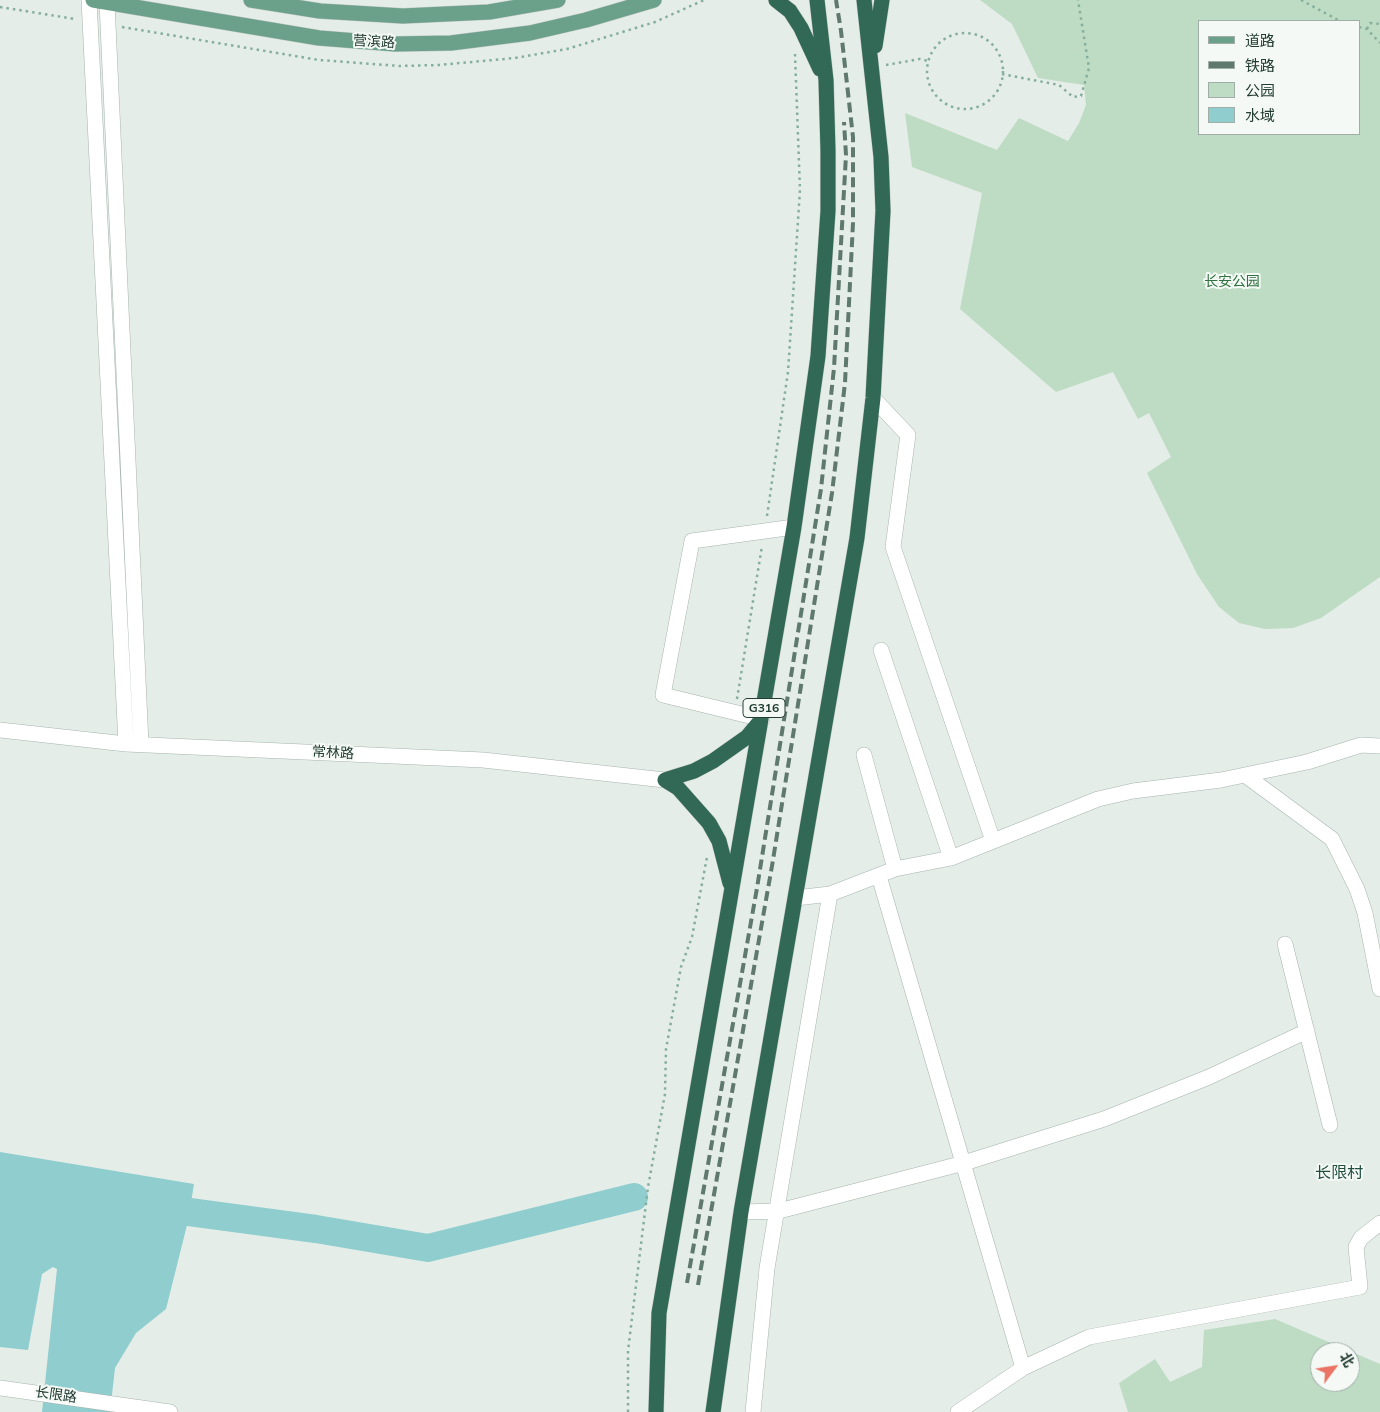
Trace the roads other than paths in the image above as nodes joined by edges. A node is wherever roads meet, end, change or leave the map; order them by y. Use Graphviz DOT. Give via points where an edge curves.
graph roads {
  1 [pos="89,0"];
  2 [pos="251,0"];
  3 [pos="558,0"];
  4 [pos="654,0"];
  5 [pos="776,0"];
  6 [pos="817,0"];
  7 [pos="864,0"];
  8 [pos="882,0"];
  9 [pos="100,1"];
  10 [pos="872,67"];
  11 [pos="826,80"];
  12 [pos="873,398"];
  13 [pos="794,528"];
  14 [pos="881,650"];
  15 [pos="762,719"];
  16 [pos="0,730"];
  17 [pos="126,744"];
  18 [pos="141,744"];
  19 [pos="1380,746"];
  20 [pos="864,755"];
  21 [pos="1245,775"];
  22 [pos="665,780"];
  23 [pos="993,841"];
  24 [pos="951,858"];
  25 [pos="896,869"];
  26 [pos="880,876"];
  27 [pos="732,890"];
  28 [pos="830,894"];
  29 [pos="796,898"];
  30 [pos="1285,944"];
  31 [pos="1380,989"];
  32 [pos="1307,1031"];
  33 [pos="1330,1125"];
  34 [pos="964,1163"];
  35 [pos="778,1211"];
  36 [pos="741,1212"];
  37 [pos="1380,1223"];
  38 [pos="1023,1368"];
  39 [pos="0,1388"];
  40 [pos="170,1412"];
  41 [pos="656,1412"];
  42 [pos="713,1412"];
  43 [pos="754,1412"];
  44 [pos="958,1412"];
  1 -- 17 [label="street"];
  2 -- 3 [label="main road, 营滨路" via="320,12 452,16"];
  4 -- 9 [label="main road, 营滨路" via="530,33 451,43 395,44 319,38"];
  5 -- 11 [label="highway" via="790,11 801,28"];
  6 -- 11 [label="highway, G316"];
  7 -- 10 [label="highway"];
  8 -- 10 [label="highway"];
  9 -- 18 [label="street"];
  10 -- 12 [label="highway" via="883,212"];
  11 -- 13 [label="highway, G316" via="828,220 818,356"];
  12 -- 23 [label="street" via="908,434 893,546"];
  12 -- 29 [label="highway" via="857,538"];
  13 -- 15 [label="highway, G316"];
  13 -- 15 [label="street" via="692,542 663,695"];
  14 -- 24 [label="street"];
  15 -- 22 [label="highway" via="747,737 713,761"];
  15 -- 27 [label="highway, G316"];
  16 -- 17 [label="street, 常林路"];
  17 -- 18 [label="street, 常林路"];
  18 -- 22 [label="street, 常林路" via="483,760"];
  19 -- 21 [label="street" via="1360,745 1306,762"];
  20 -- 25 [label="street"];
  21 -- 23 [label="street" via="1098,799"];
  21 -- 31 [label="street" via="1336,844 1365,913"];
  22 -- 27 [label="highway" via="684,794 709,823 719,841"];
  23 -- 24 [label="street"];
  24 -- 25 [label="street"];
  25 -- 26 [label="street"];
  26 -- 28 [label="street"];
  26 -- 34 [label="street"];
  27 -- 41 [label="highway, G316" via="659,1313"];
  28 -- 29 [label="street"];
  28 -- 35 [label="street"];
  29 -- 36 [label="highway"];
  30 -- 32 [label="street"];
  32 -- 33 [label="street"];
  32 -- 34 [label="street" via="1209,1077 1104,1119"];
  34 -- 35 [label="street"];
  34 -- 38 [label="street"];
  35 -- 36 [label="street"];
  35 -- 43 [label="street" via="767,1268"];
  36 -- 42 [label="highway"];
  37 -- 38 [label="street" via="1361,1238 1356,1247 1360,1287 1089,1337"];
  38 -- 44 [label="street"];
  39 -- 40 [label="street, 长限路"];
}
